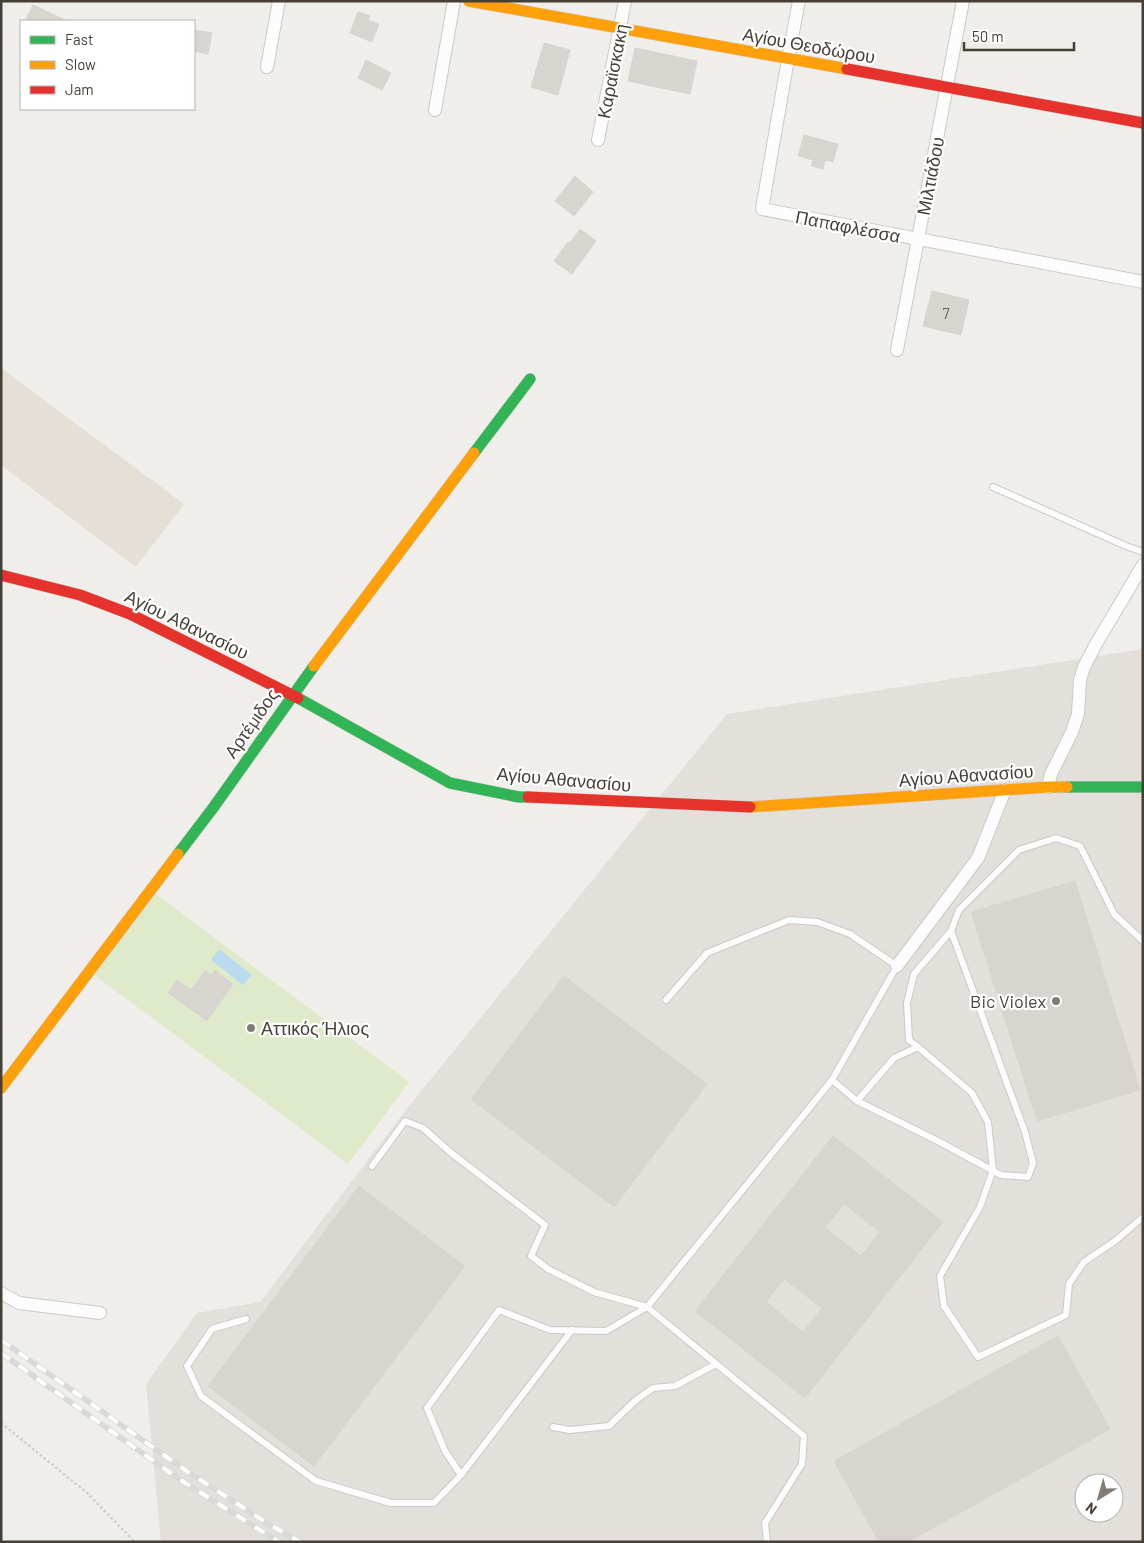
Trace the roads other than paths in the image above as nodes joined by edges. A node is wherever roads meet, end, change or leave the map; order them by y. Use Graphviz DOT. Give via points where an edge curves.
graph roads {
  1 [pos="279,1"];
  2 [pos="454,1"];
  3 [pos="469,1"];
  4 [pos="625,1"];
  5 [pos="799,1"];
  6 [pos="963,1"];
  7 [pos="620,28"];
  8 [pos="788,59"];
  9 [pos="267,68"];
  10 [pos="947,88"];
  11 [pos="435,110"];
  12 [pos="1143,123"];
  13 [pos="598,140"];
  14 [pos="918,240"];
  15 [pos="1143,282"];
  16 [pos="898,350"];
  17 [pos="530,379"];
  18 [pos="993,487"];
  19 [pos="1143,552"];
  20 [pos="1143,565"];
  21 [pos="1,575"];
  22 [pos="292,695"];
  23 [pos="1048,787"];
  24 [pos="1143,787"];
  25 [pos="1005,790"];
  26 [pos="951,931"];
  27 [pos="1143,941"];
  28 [pos="897,966"];
  29 [pos="666,1000"];
  30 [pos="918,1047"];
  31 [pos="832,1080"];
  32 [pos="1,1088"];
  33 [pos="856,1101"];
  34 [pos="372,1166"];
  35 [pos="993,1170"];
  36 [pos="1143,1217"];
  37 [pos="1,1292"];
  38 [pos="648,1307"];
  39 [pos="100,1313"];
  40 [pos="246,1319"];
  41 [pos="572,1330"];
  42 [pos="716,1364"];
  43 [pos="553,1427"];
  44 [pos="461,1475"];
  45 [pos="767,1542"];
  1 -- 9 [label="street"];
  2 -- 11 [label="street"];
  3 -- 7 [label="street, Αγίου Θεοδώρου"];
  4 -- 7 [label="street, Καραϊσκακη"];
  5 -- 8 [label="street, Παπαφλέσσα"];
  6 -- 10 [label="street, Μιλτιάδου"];
  7 -- 8 [label="street, Αγίου Θεοδώρου"];
  7 -- 13 [label="street, Καραϊσκακη"];
  8 -- 10 [label="street, Αγίου Θεοδώρου"];
  8 -- 14 [label="street, Παπαφλέσσα" via="762,209"];
  10 -- 12 [label="street, Αγίου Θεοδώρου"];
  10 -- 14 [label="street, Μιλτιάδου"];
  14 -- 15 [label="street, Παπαφλέσσα"];
  14 -- 16 [label="street, Μιλτιάδου"];
  17 -- 22 [label="street, Αρτέμιδος"];
  18 -- 19 [label="lane"];
  20 -- 23 [label="street" via="1084,667 1078,714"];
  21 -- 22 [label="street, Αγίου Αθανασίου" via="80,595 130,614"];
  22 -- 25 [label="street, Αγίου Αθανασίου" via="450,783 519,796 744,806"];
  22 -- 32 [label="street, Αρτέμιδος" via="213,808"];
  23 -- 24 [label="street, Αγίου Αθανασίου"];
  23 -- 25 [label="street, Αγίου Αθανασίου"];
  25 -- 28 [label="street" via="978,858"];
  26 -- 27 [label="lane" via="959,910 1019,850 1056,838 1080,846 1114,914"];
  26 -- 30 [label="lane" via="914,974 907,1003 909,1040"];
  26 -- 35 [label="lane" via="1025,1132 1033,1163 1028,1177 1001,1175"];
  28 -- 29 [label="lane" via="850,934 817,922 789,920 707,953"];
  28 -- 31 [label="lane"];
  30 -- 33 [label="lane" via="894,1058"];
  30 -- 35 [label="lane" via="972,1094 988,1122"];
  31 -- 33 [label="lane"];
  31 -- 38 [label="lane"];
  33 -- 35 [label="lane"];
  34 -- 38 [label="lane" via="406,1121 423,1128 545,1225 531,1256 548,1269 594,1292"];
  35 -- 36 [label="lane" via="980,1207 940,1276 944,1306 978,1357 1066,1314 1069,1284 1084,1262"];
  37 -- 39 [label="street" via="19,1303"];
  38 -- 41 [label="lane" via="606,1331"];
  38 -- 42 [label="lane"];
  40 -- 44 [label="lane" via="212,1329 187,1366 201,1396 316,1481 392,1503 434,1503"];
  41 -- 44 [label="lane"];
  41 -- 44 [label="lane" via="550,1330 500,1310 427,1408 445,1451"];
  42 -- 43 [label="lane" via="675,1386 653,1388 609,1426 570,1430"];
  42 -- 45 [label="lane" via="804,1436 802,1464 765,1522"];
}
